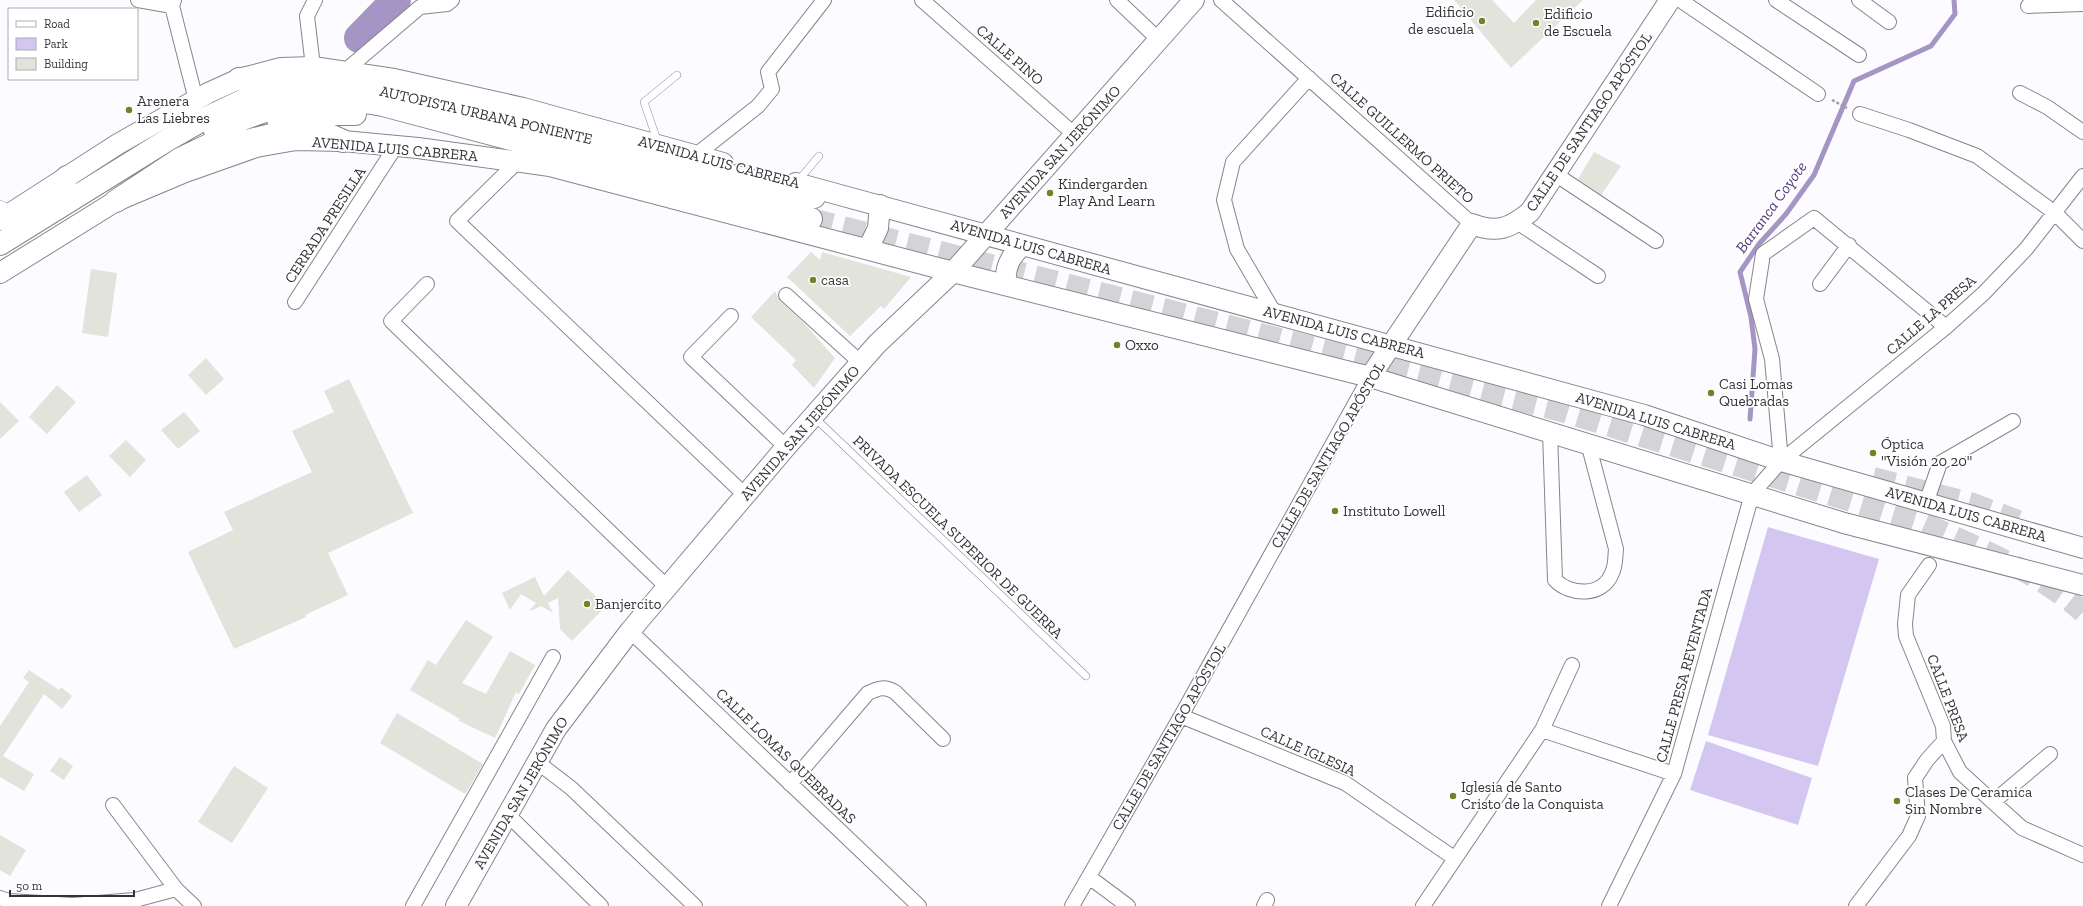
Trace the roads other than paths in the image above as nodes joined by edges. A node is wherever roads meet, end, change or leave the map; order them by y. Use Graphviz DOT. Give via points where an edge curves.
graph roads {
  1 [pos="138,0"];
  2 [pos="315,0"];
  3 [pos="452,0"];
  4 [pos="824,0"];
  5 [pos="922,0"];
  6 [pos="1117,0"];
  7 [pos="1194,0"];
  8 [pos="1220,0"];
  9 [pos="1670,0"];
  10 [pos="1680,0"];
  11 [pos="1776,0"];
  12 [pos="1859,0"];
  13 [pos="173,3"];
  14 [pos="2083,4"];
  15 [pos="2028,6"];
  16 [pos="1889,22"];
  17 [pos="1159,40"];
  18 [pos="1859,55"];
  19 [pos="313,67"];
  20 [pos="677,76"];
  21 [pos="344,77"];
  22 [pos="1309,78"];
  23 [pos="239,79"];
  24 [pos="2020,93"];
  25 [pos="1818,94"];
  26 [pos="196,100"];
  27 [pos="1860,114"];
  28 [pos="386,115"];
  29 [pos="441,122"];
  30 [pos="310,126"];
  31 [pos="2083,132"];
  32 [pos="1075,135"];
  33 [pos="343,141"];
  34 [pos="659,145"];
  35 [pos="396,146"];
  36 [pos="696,155"];
  37 [pos="819,156"];
  38 [pos="517,162"];
  39 [pos="1555,174"];
  40 [pos="2083,176"];
  41 [pos="67,177"];
  42 [pos="159,183"];
  43 [pos="796,183"];
  44 [pos="814,197"];
  45 [pos="116,201"];
  46 [pos="880,205"];
  47 [pos="5,212"];
  48 [pos="2055,214"];
  49 [pos="811,219"];
  50 [pos="1517,222"];
  51 [pos="1472,224"];
  52 [pos="0,231"];
  53 [pos="987,234"];
  54 [pos="1656,241"];
  55 [pos="2083,241"];
  56 [pos="0,244"];
  57 [pos="1023,245"];
  58 [pos="1849,246"];
  59 [pos="868,249"];
  60 [pos="0,260"];
  61 [pos="953,272"];
  62 [pos="0,273"];
  63 [pos="1598,276"];
  64 [pos="427,284"];
  65 [pos="1820,284"];
  66 [pos="1006,285"];
  67 [pos="786,294"];
  68 [pos="295,302"];
  69 [pos="1275,314"];
  70 [pos="731,316"];
  71 [pos="1946,327"];
  72 [pos="1392,345"];
  73 [pos="861,363"];
  74 [pos="1370,377"];
  75 [pos="813,416"];
  76 [pos="2013,421"];
  77 [pos="1550,432"];
  78 [pos="1588,443"];
  79 [pos="786,447"];
  80 [pos="1781,461"];
  81 [pos="1752,494"];
  82 [pos="745,495"];
  83 [pos="1926,503"];
  84 [pos="2083,548"];
  85 [pos="1929,565"];
  86 [pos="2083,585"];
  87 [pos="667,587"];
  88 [pos="630,632"];
  89 [pos="553,657"];
  90 [pos="1572,666"];
  91 [pos="1086,676"];
  92 [pos="1181,716"];
  93 [pos="1542,730"];
  94 [pos="943,739"];
  95 [pos="1944,741"];
  96 [pos="2050,754"];
  97 [pos="537,762"];
  98 [pos="1674,774"];
  99 [pos="790,784"];
  100 [pos="1993,802"];
  101 [pos="113,805"];
  102 [pos="507,814"];
  103 [pos="2083,855"];
  104 [pos="1454,858"];
  105 [pos="1089,877"];
  106 [pos="176,889"];
  107 [pos="0,898"];
  108 [pos="194,906"];
  109 [pos="413,906"];
  110 [pos="456,906"];
  111 [pos="601,906"];
  112 [pos="695,906"];
  113 [pos="919,906"];
  114 [pos="1072,906"];
  115 [pos="1128,906"];
  116 [pos="1423,906"];
  117 [pos="1609,906"];
  118 [pos="1856,906"];
  1 -- 13 [label="street"];
  2 -- 19 [label="street" via="307,16"];
  3 -- 21 [label="street" via="447,4 420,7"];
  4 -- 36 [label="street" via="768,72 772,89 758,106"];
  5 -- 32 [label="street, CALLE PINO"];
  6 -- 17 [label="street"];
  7 -- 17 [label="main road, AVENIDA SAN JERÓNIMO"];
  8 -- 22 [label="street, CALLE GUILLERMO PRIETO"];
  9 -- 39 [label="main road, CALLE DE SANTIAGO APÓSTOL"];
  10 -- 25 [label="street"];
  11 -- 18 [label="street"];
  12 -- 16 [label="street"];
  13 -- 26 [label="street"];
  14 -- 15 [label="street"];
  17 -- 32 [label="main road, AVENIDA SAN JERÓNIMO"];
  19 -- 21 [label="main road, AVENIDA LUIS CABRERA"];
  19 -- 23 [label="main road, AVENIDA LUIS CABRERA" via="281,68"];
  20 -- 34 [label="lane" via="644,102"];
  21 -- 23 [label="highway"];
  21 -- 34 [label="main road, AVENIDA LUIS CABRERA" via="394,79 523,108"];
  21 -- 44 [label="highway, AUTOPISTA URBANA PONIENTE"];
  21 -- 56 [label="highway, AUTOPISTA URBANA PONIENTE" via="257,94 169,139"];
  22 -- 51 [label="street, CALLE GUILLERMO PRIETO"];
  22 -- 69 [label="street, CALLE GUILLERMO PRIETO" via="1232,162 1224,200 1237,249"];
  23 -- 26 [label="main road, AVENIDA LUIS CABRERA"];
  24 -- 31 [label="street" via="2047,107"];
  26 -- 41 [label="main road, AVENIDA LUIS CABRERA" via="118,144"];
  27 -- 48 [label="street" via="1977,156"];
  28 -- 29 [label="highway"];
  28 -- 30 [label="highway"];
  28 -- 45 [label="highway" via="333,114 267,121 248,127 180,159"];
  29 -- 49 [label="highway, AUTOPISTA URBANA PONIENTE"];
  29 -- 60 [label="highway, AUTOPISTA URBANA PONIENTE" via="383,105 339,99 293,102 270,108 227,125 176,151"];
  30 -- 33 [label="highway"];
  30 -- 42 [label="highway" via="251,140 196,160"];
  32 -- 53 [label="main road, AVENIDA SAN JERÓNIMO"];
  33 -- 35 [label="main road, AVENIDA LUIS CABRERA"];
  33 -- 42 [label="main road, AVENIDA LUIS CABRERA" via="296,140 256,147"];
  34 -- 36 [label="main road, AVENIDA LUIS CABRERA"];
  35 -- 38 [label="main road, AVENIDA LUIS CABRERA"];
  35 -- 68 [label="street, CERRADA PRESILLA"];
  36 -- 43 [label="main road, AVENIDA LUIS CABRERA"];
  37 -- 43 [label="lane"];
  38 -- 59 [label="main road, AVENIDA LUIS CABRERA" via="550,166"];
  38 -- 82 [label="street" via="457,221"];
  39 -- 50 [label="main road, CALLE DE SANTIAGO APÓSTOL" via="1530,212"];
  39 -- 54 [label="street"];
  40 -- 48 [label="street, CALLE LA PRESA"];
  41 -- 47 [label="main road, AVENIDA LUIS CABRERA"];
  41 -- 52 [label="highway" via="42,203"];
  42 -- 45 [label="main road, AVENIDA LUIS CABRERA"];
  43 -- 46 [label="main road, AVENIDA LUIS CABRERA"];
  45 -- 62 [label="main road, AVENIDA LUIS CABRERA"];
  46 -- 53 [label="main road, AVENIDA LUIS CABRERA"];
  46 -- 59 [label="main road" via="878,228"];
  48 -- 55 [label="street"];
  48 -- 71 [label="street, CALLE LA PRESA" via="1984,293"];
  50 -- 51 [label="main road, CALLE DE SANTIAGO APÓSTOL" via="1502,229 1486,230"];
  50 -- 63 [label="street"];
  51 -- 72 [label="main road, CALLE DE SANTIAGO APÓSTOL"];
  53 -- 57 [label="main road, AVENIDA LUIS CABRERA"];
  53 -- 61 [label="main road, AVENIDA SAN JERÓNIMO"];
  57 -- 66 [label="main road" via="1008,263"];
  57 -- 69 [label="main road, AVENIDA LUIS CABRERA"];
  58 -- 65 [label="street"];
  58 -- 71 [label="street"];
  58 -- 80 [label="street" via="1814,218 1763,254 1756,299 1772,359"];
  59 -- 61 [label="main road, AVENIDA LUIS CABRERA"];
  61 -- 66 [label="main road, AVENIDA LUIS CABRERA"];
  61 -- 73 [label="main road, AVENIDA SAN JERÓNIMO" via="877,344"];
  64 -- 87 [label="street" via="391,321"];
  66 -- 74 [label="main road, AVENIDA LUIS CABRERA"];
  67 -- 73 [label="street"];
  69 -- 72 [label="main road, AVENIDA LUIS CABRERA"];
  70 -- 79 [label="street" via="691,357"];
  71 -- 80 [label="street, CALLE LA PRESA"];
  72 -- 74 [label="main road, CALLE DE SANTIAGO APÓSTOL"];
  72 -- 80 [label="main road, AVENIDA LUIS CABRERA" via="1644,415"];
  73 -- 75 [label="main road, AVENIDA SAN JERÓNIMO"];
  74 -- 77 [label="main road, AVENIDA LUIS CABRERA"];
  74 -- 92 [label="street, CALLE DE SANTIAGO APÓSTOL"];
  75 -- 79 [label="main road, AVENIDA SAN JERÓNIMO"];
  75 -- 91 [label="lane, PRIVADA ESCUELA SUPERIOR DE GUERRA"];
  76 -- 83 [label="street" via="1940,463"];
  77 -- 78 [label="main road, AVENIDA LUIS CABRERA"];
  77 -- 78 [label="street" via="1555,580 1562,587 1575,592 1587,592 1603,585 1612,574 1616,555"];
  78 -- 81 [label="main road, AVENIDA LUIS CABRERA"];
  79 -- 82 [label="main road, AVENIDA SAN JERÓNIMO"];
  80 -- 81 [label="street, CALLE PRESA REVENTADA"];
  80 -- 83 [label="main road, AVENIDA LUIS CABRERA"];
  81 -- 86 [label="main road, AVENIDA LUIS CABRERA" via="1844,523"];
  81 -- 98 [label="street, CALLE PRESA REVENTADA"];
  82 -- 87 [label="main road, AVENIDA SAN JERÓNIMO"];
  83 -- 84 [label="main road, AVENIDA LUIS CABRERA"];
  85 -- 95 [label="street, CALLE PRESA" via="1908,595 1906,636 1943,726"];
  87 -- 88 [label="main road, AVENIDA SAN JERÓNIMO"];
  88 -- 97 [label="main road, AVENIDA SAN JERÓNIMO" via="556,729"];
  88 -- 99 [label="street, CALLE LOMAS QUEBRADAS"];
  89 -- 109 [label="street"];
  90 -- 93 [label="street"];
  92 -- 104 [label="street, CALLE IGLESIA" via="1345,783"];
  92 -- 105 [label="street, CALLE DE SANTIAGO APÓSTOL"];
  93 -- 98 [label="street, CALLE PRESA REVENTADA"];
  93 -- 104 [label="street"];
  94 -- 99 [label="street" via="896,692 888,688 878,689 868,693"];
  95 -- 100 [label="street, CALLE PRESA" via="1960,772"];
  95 -- 118 [label="street" via="1915,778 1918,816 1909,836"];
  96 -- 100 [label="street"];
  97 -- 102 [label="main road, AVENIDA SAN JERÓNIMO"];
  97 -- 112 [label="street" via="571,788"];
  98 -- 117 [label="street"];
  99 -- 113 [label="street, CALLE LOMAS QUEBRADAS"];
  100 -- 103 [label="street, CALLE PRESA" via="2022,828"];
  101 -- 106 [label="street"];
  102 -- 110 [label="main road, AVENIDA SAN JERÓNIMO"];
  102 -- 111 [label="street"];
  104 -- 116 [label="street"];
  105 -- 114 [label="street, CALLE DE SANTIAGO APÓSTOL"];
  105 -- 115 [label="street"];
  106 -- 107 [label="street" via="135,900 73,904 9,901"];
  106 -- 108 [label="street"];
}
